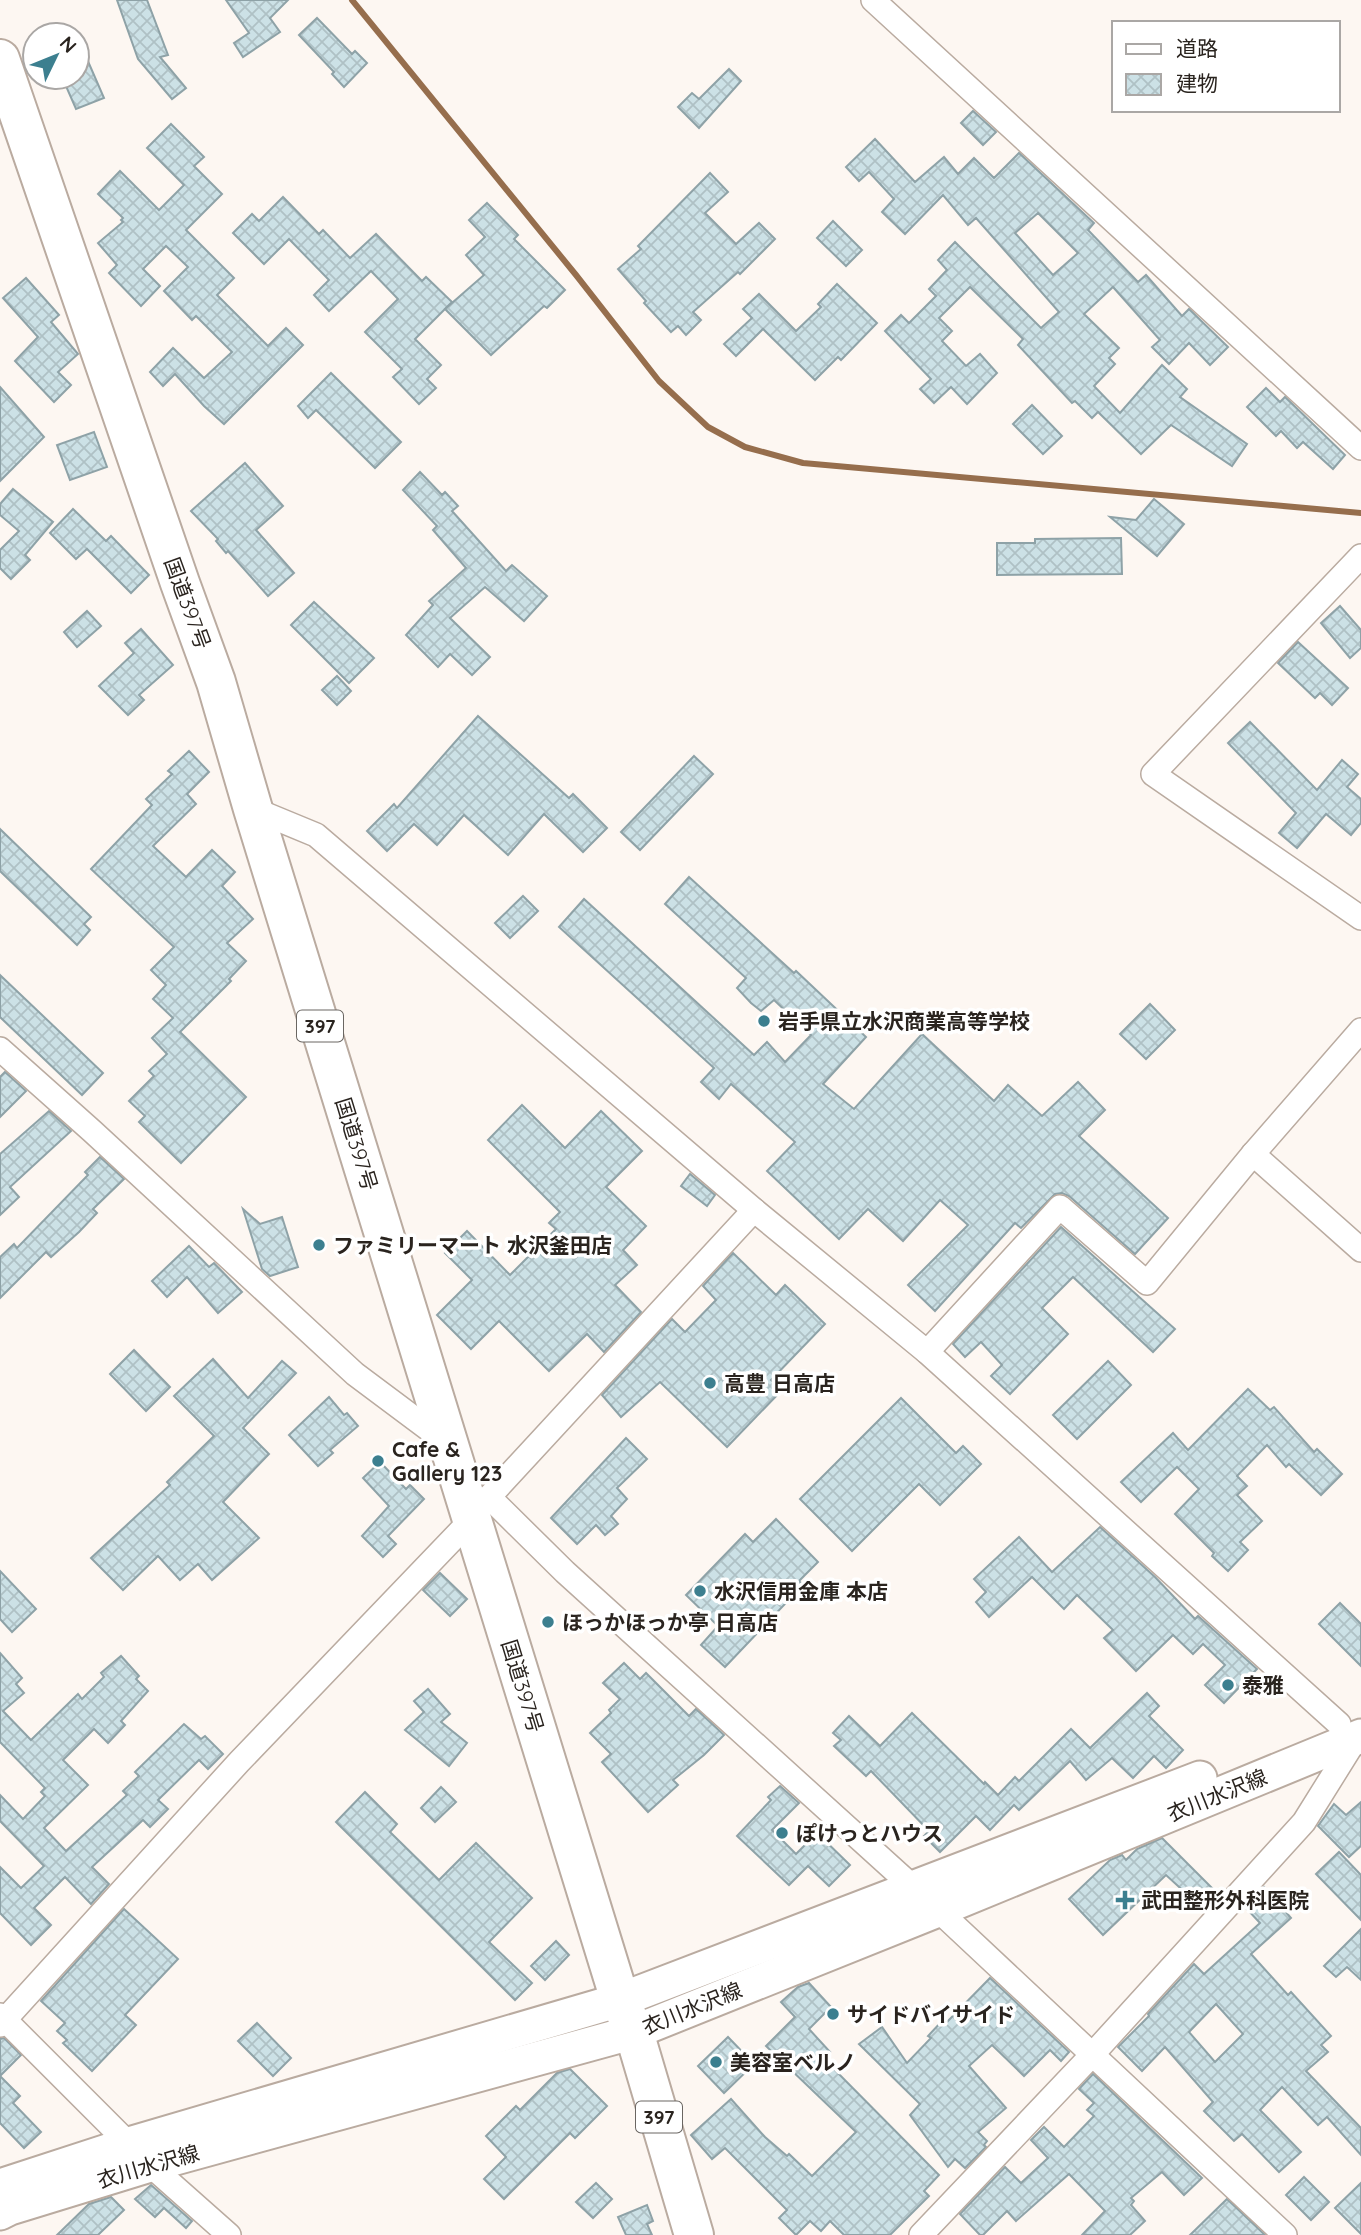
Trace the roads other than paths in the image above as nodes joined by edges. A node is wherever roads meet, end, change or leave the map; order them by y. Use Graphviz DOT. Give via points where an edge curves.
graph roads {
  1 [pos="873,0"];
  2 [pos="0,59"];
  3 [pos="1361,448"];
  4 [pos="1361,556"];
  5 [pos="253,808"];
  6 [pos="1361,918"];
  7 [pos="1361,1030"];
  8 [pos="0,1049"];
  9 [pos="1253,1154"];
  10 [pos="754,1210"];
  11 [pos="1361,1250"];
  12 [pos="927,1352"];
  13 [pos="450,1444"];
  14 [pos="480,1509"];
  15 [pos="1356,1731"];
  16 [pos="914,1888"];
  17 [pos="939,1910"];
  18 [pos="627,2016"];
  19 [pos="2,2020"];
  20 [pos="1091,2056"];
  21 [pos="139,2154"];
  22 [pos="0,2186"];
  23 [pos="0,2213"];
  24 [pos="229,2235"];
  25 [pos="694,2235"];
  26 [pos="921,2235"];
  27 [pos="1285,2235"];
  1 -- 3 [label="street"];
  2 -- 5 [label="highway, 国道397号 / 397" via="216,682"];
  4 -- 6 [label="street" via="1153,774"];
  5 -- 10 [label="street" via="316,835"];
  5 -- 13 [label="highway, 国道397号 / 397"];
  7 -- 9 [label="street"];
  8 -- 13 [label="street" via="355,1374"];
  9 -- 11 [label="street"];
  9 -- 12 [label="street" via="1147,1283 1060,1207"];
  10 -- 12 [label="street"];
  10 -- 14 [label="street"];
  12 -- 15 [label="street"];
  13 -- 14 [label="highway, 国道397号 / 397"];
  14 -- 16 [label="street" via="565,1572"];
  14 -- 18 [label="highway, 国道397号 / 397"];
  14 -- 19 [label="street"];
  15 -- 16 [label="main road, 衣川水沢線"];
  15 -- 17 [label="main road, 衣川水沢線"];
  15 -- 20 [label="street" via="1304,1822"];
  16 -- 18 [label="main road, 衣川水沢線"];
  17 -- 18 [label="main road, 衣川水沢線"];
  17 -- 20 [label="street"];
  18 -- 21 [label="main road, 衣川水沢線"];
  18 -- 25 [label="highway, 国道397号 / 397"];
  19 -- 21 [label="street"];
  20 -- 26 [label="street"];
  20 -- 27 [label="street"];
  21 -- 22 [label="main road, 衣川水沢線"];
  21 -- 23 [label="main road, 衣川水沢線"];
  21 -- 24 [label="street"];
}
